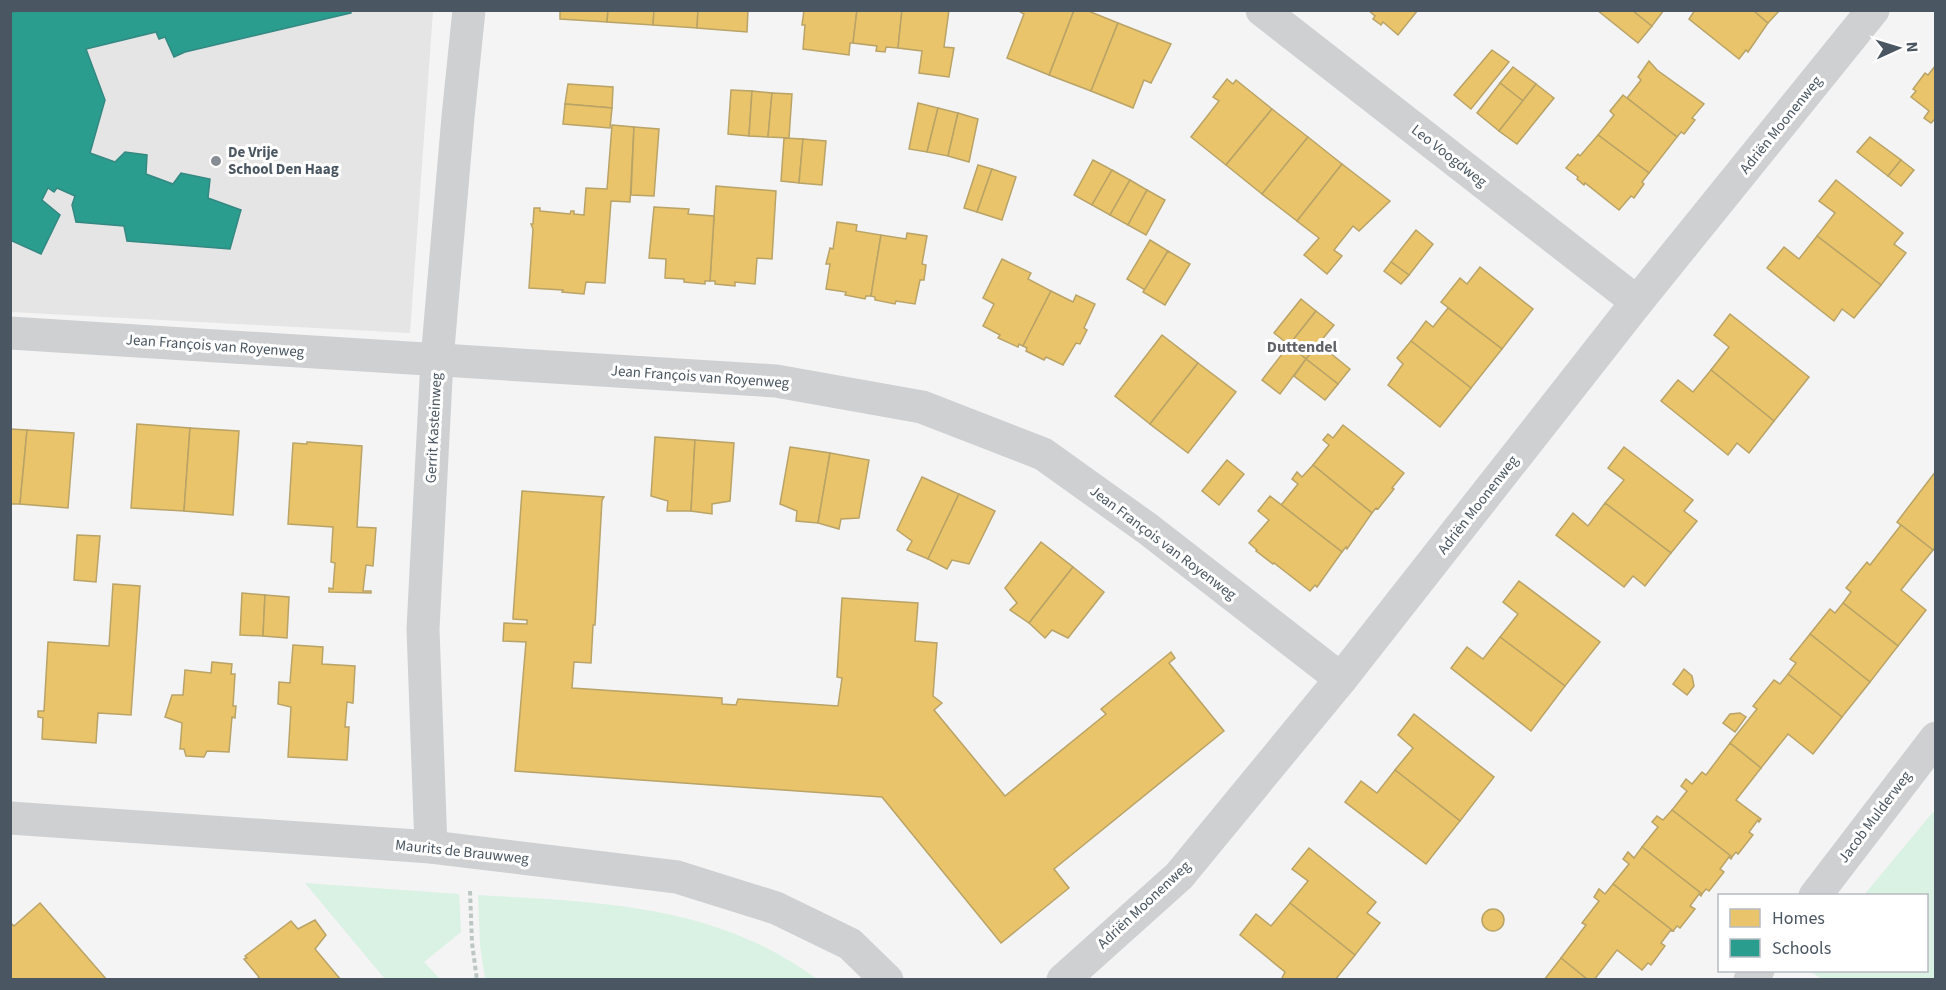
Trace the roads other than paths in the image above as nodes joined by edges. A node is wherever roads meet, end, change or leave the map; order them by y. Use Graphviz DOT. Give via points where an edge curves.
graph roads {
  1 [pos="469,10"];
  2 [pos="1262,10"];
  3 [pos="1873,10"];
  4 [pos="1637,302"];
  5 [pos="10,333"];
  6 [pos="437,360"];
  7 [pos="1341,679"];
  8 [pos="1935,738"];
  9 [pos="10,818"];
  10 [pos="431,847"];
  11 [pos="1817,894"];
  12 [pos="886,980"];
  13 [pos="1062,980"];
  1 -- 6 [label="street, Gerrit Kasteinweg"];
  2 -- 4 [label="street, Leo Voogdweg"];
  3 -- 4 [label="street, Adriën Moonenweg"];
  4 -- 7 [label="street, Adriën Moonenweg"];
  5 -- 6 [label="street, Jean François van Royenweg"];
  6 -- 7 [label="street, Jean François van Royenweg" via="776,381 922,407 1043,454"];
  6 -- 10 [label="street, Gerrit Kasteinweg" via="423,629"];
  7 -- 13 [label="street, Adriën Moonenweg" via="1179,876"];
  8 -- 11 [label="street, Jacob Mulderweg"];
  9 -- 10 [label="street, Maurits de Brauwweg"];
  10 -- 12 [label="street, Maurits de Brauwweg" via="677,877 776,908 850,944"];
}
